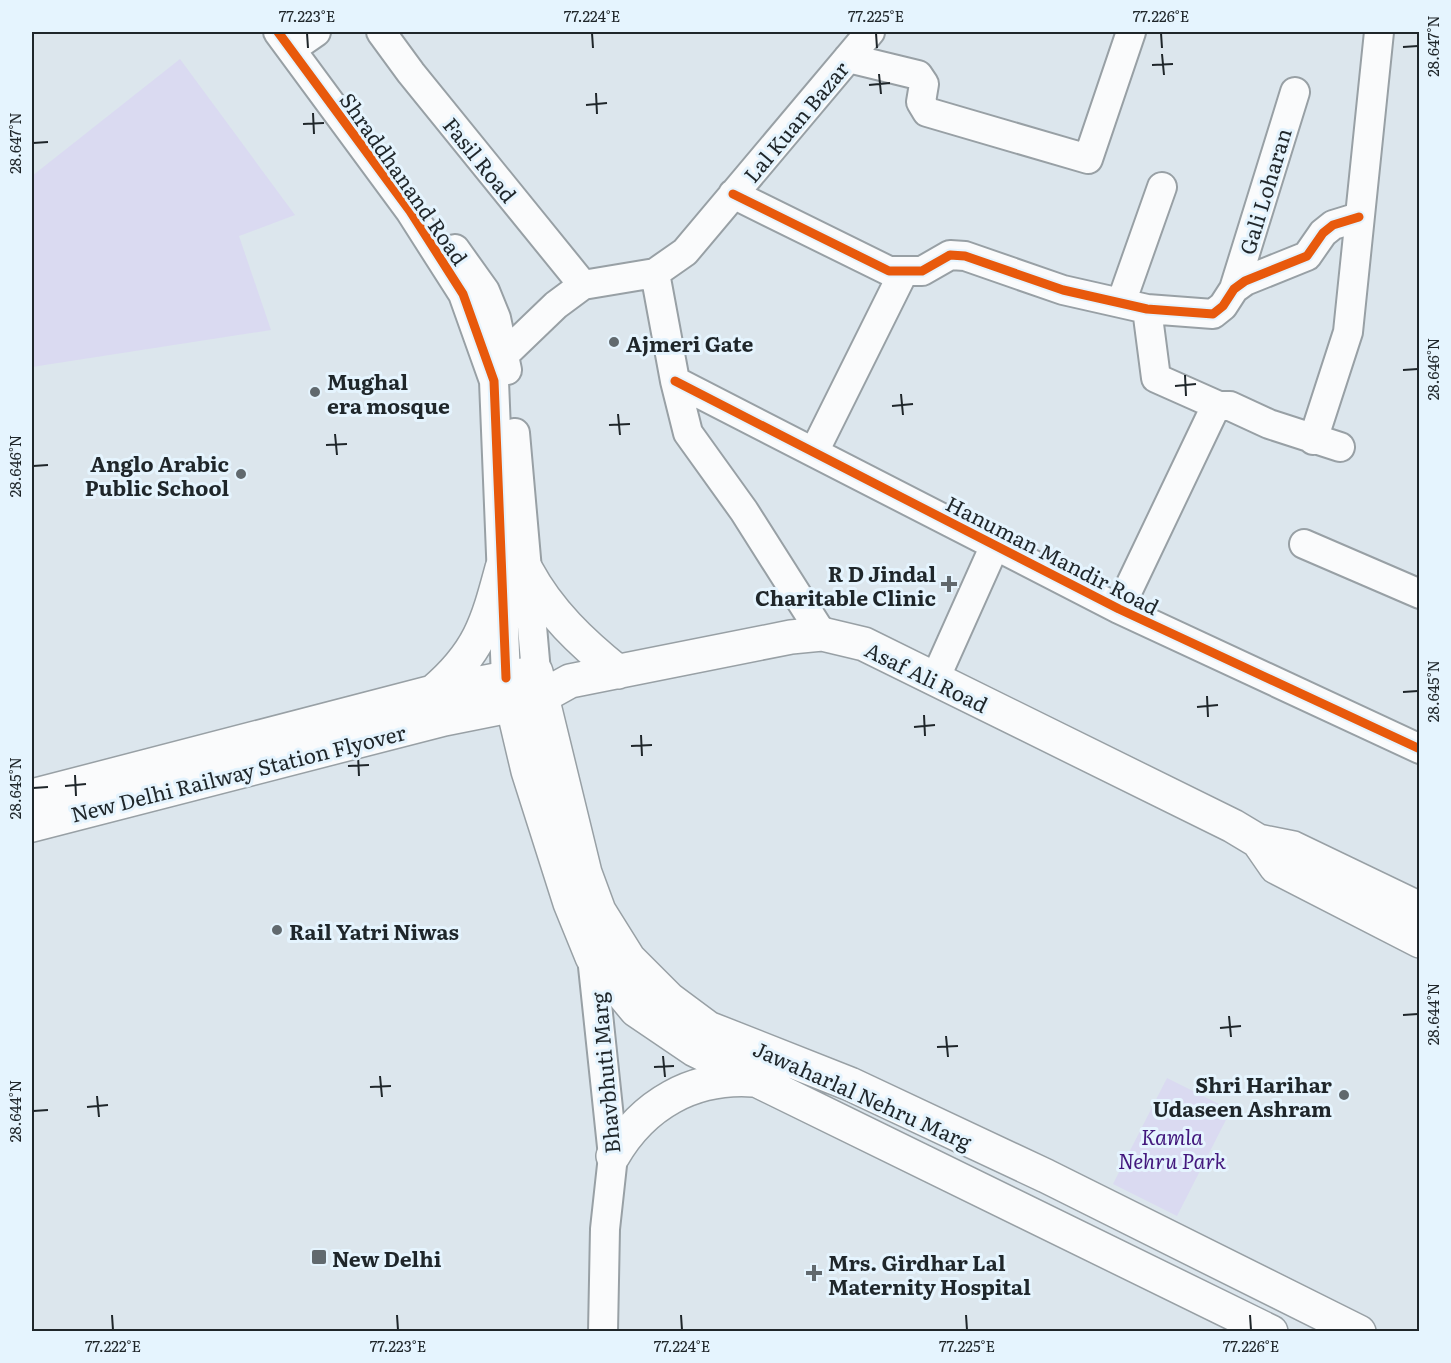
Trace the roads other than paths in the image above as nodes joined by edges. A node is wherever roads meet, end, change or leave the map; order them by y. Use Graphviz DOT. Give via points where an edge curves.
graph roads {
  1 [pos="381,32"];
  2 [pos="870,32"];
  3 [pos="1131,32"];
  4 [pos="1379,32"];
  5 [pos="298,34"];
  6 [pos="848,58"];
  7 [pos="1295,92"];
  8 [pos="1162,187"];
  9 [pos="733,194"];
  10 [pos="1359,217"];
  11 [pos="655,273"];
  12 [pos="903,273"];
  13 [pos="583,285"];
  14 [pos="1233,289"];
  15 [pos="1134,306"];
  16 [pos="495,360"];
  17 [pos="675,381"];
  18 [pos="1219,406"];
  19 [pos="814,452"];
  20 [pos="1304,544"];
  21 [pos="995,545"];
  22 [pos="514,570"];
  23 [pos="1419,594"];
  24 [pos="1119,609"];
  25 [pos="822,634"];
  26 [pos="618,672"];
  27 [pos="935,679"];
  28 [pos="524,688"];
  29 [pos="438,705"];
  30 [pos="1419,749"];
  31 [pos="528,771"];
  32 [pos="32,796"];
  33 [pos="32,825"];
  34 [pos="1258,841"];
  35 [pos="1419,909"];
  36 [pos="1419,941"];
  37 [pos="592,957"];
  38 [pos="760,1081"];
  39 [pos="613,1156"];
  40 [pos="603,1332"];
  41 [pos="1271,1332"];
  42 [pos="1359,1332"];
  1 -- 13 [label="street, Fasil Road"];
  2 -- 6 [label="street, Lal Kuan Bazar"];
  3 -- 6 [label="street" via="1088,159 927,112 921,102 924,84 918,75"];
  4 -- 10 [label="street"];
  5 -- 16 [label="street, Shraddhanand Road" via="485,291 496,318"];
  6 -- 9 [label="street, Lal Kuan Bazar"];
  7 -- 14 [label="street, Gali Loharan"];
  8 -- 15 [label="street"];
  9 -- 11 [label="street, Lal Kuan Bazar" via="685,252"];
  9 -- 12 [label="street" via="890,271"];
  10 -- 14 [label="street" via="1333,225 1306,256"];
  10 -- 18 [label="street" via="1348,332 1327,444 1230,406"];
  11 -- 13 [label="street, Lal Kuan Bazar"];
  11 -- 17 [label="street"];
  12 -- 15 [label="street" via="922,271 950,255 965,256 1063,291"];
  12 -- 19 [label="street"];
  13 -- 16 [label="street, Lal Kuan Bazar"];
  14 -- 15 [label="street" via="1213,314"];
  15 -- 18 [label="street" via="1155,378"];
  16 -- 22 [label="street, Shraddhanand Road" via="511,389"];
  17 -- 19 [label="street, Hanuman Mandir Road"];
  17 -- 25 [label="street" via="688,433"];
  18 -- 24 [label="street"];
  19 -- 21 [label="street, Hanuman Mandir Road"];
  20 -- 23 [label="street"];
  21 -- 24 [label="street, Hanuman Mandir Road"];
  21 -- 27 [label="street"];
  22 -- 26 [label="main road" via="560,620"];
  22 -- 28 [label="street, Shraddhanand Road"];
  22 -- 29 [label="main road" via="471,653"];
  24 -- 30 [label="street, Hanuman Mandir Road"];
  25 -- 26 [label="main road, Asaf Ali Road" via="791,636"];
  25 -- 27 [label="main road, Asaf Ali Road" via="864,644"];
  26 -- 28 [label="main road, Asaf Ali Road"];
  27 -- 34 [label="main road, Asaf Ali Road"];
  28 -- 29 [label="main road"];
  28 -- 31 [label="main road"];
  28 -- 42 [label="main road, Jawaharlal Nehru Marg" via="598,912 617,945 676,1004 708,1028 871,1094 1046,1176"];
  29 -- 31 [label="main road" via="513,745"];
  29 -- 32 [label="main road, New Delhi Railway Station Flyover"];
  29 -- 33 [label="main road, New Delhi Railway Station Flyover"];
  31 -- 37 [label="main road, Jawaharlal Nehru Marg" via="570,903"];
  34 -- 35 [label="main road, Asaf Ali Road" via="1293,848"];
  34 -- 36 [label="main road, Asaf Ali Road" via="1276,867"];
  37 -- 38 [label="main road, Jawaharlal Nehru Marg" via="614,986 650,1021 695,1050"];
  37 -- 39 [label="street, Bhavbhuti Marg"];
  38 -- 39 [label="main road" via="725,1080 682,1091 638,1121"];
  38 -- 41 [label="main road, Jawaharlal Nehru Marg"];
  39 -- 40 [label="street, Bhavbhuti Marg" via="605,1229"];
}
